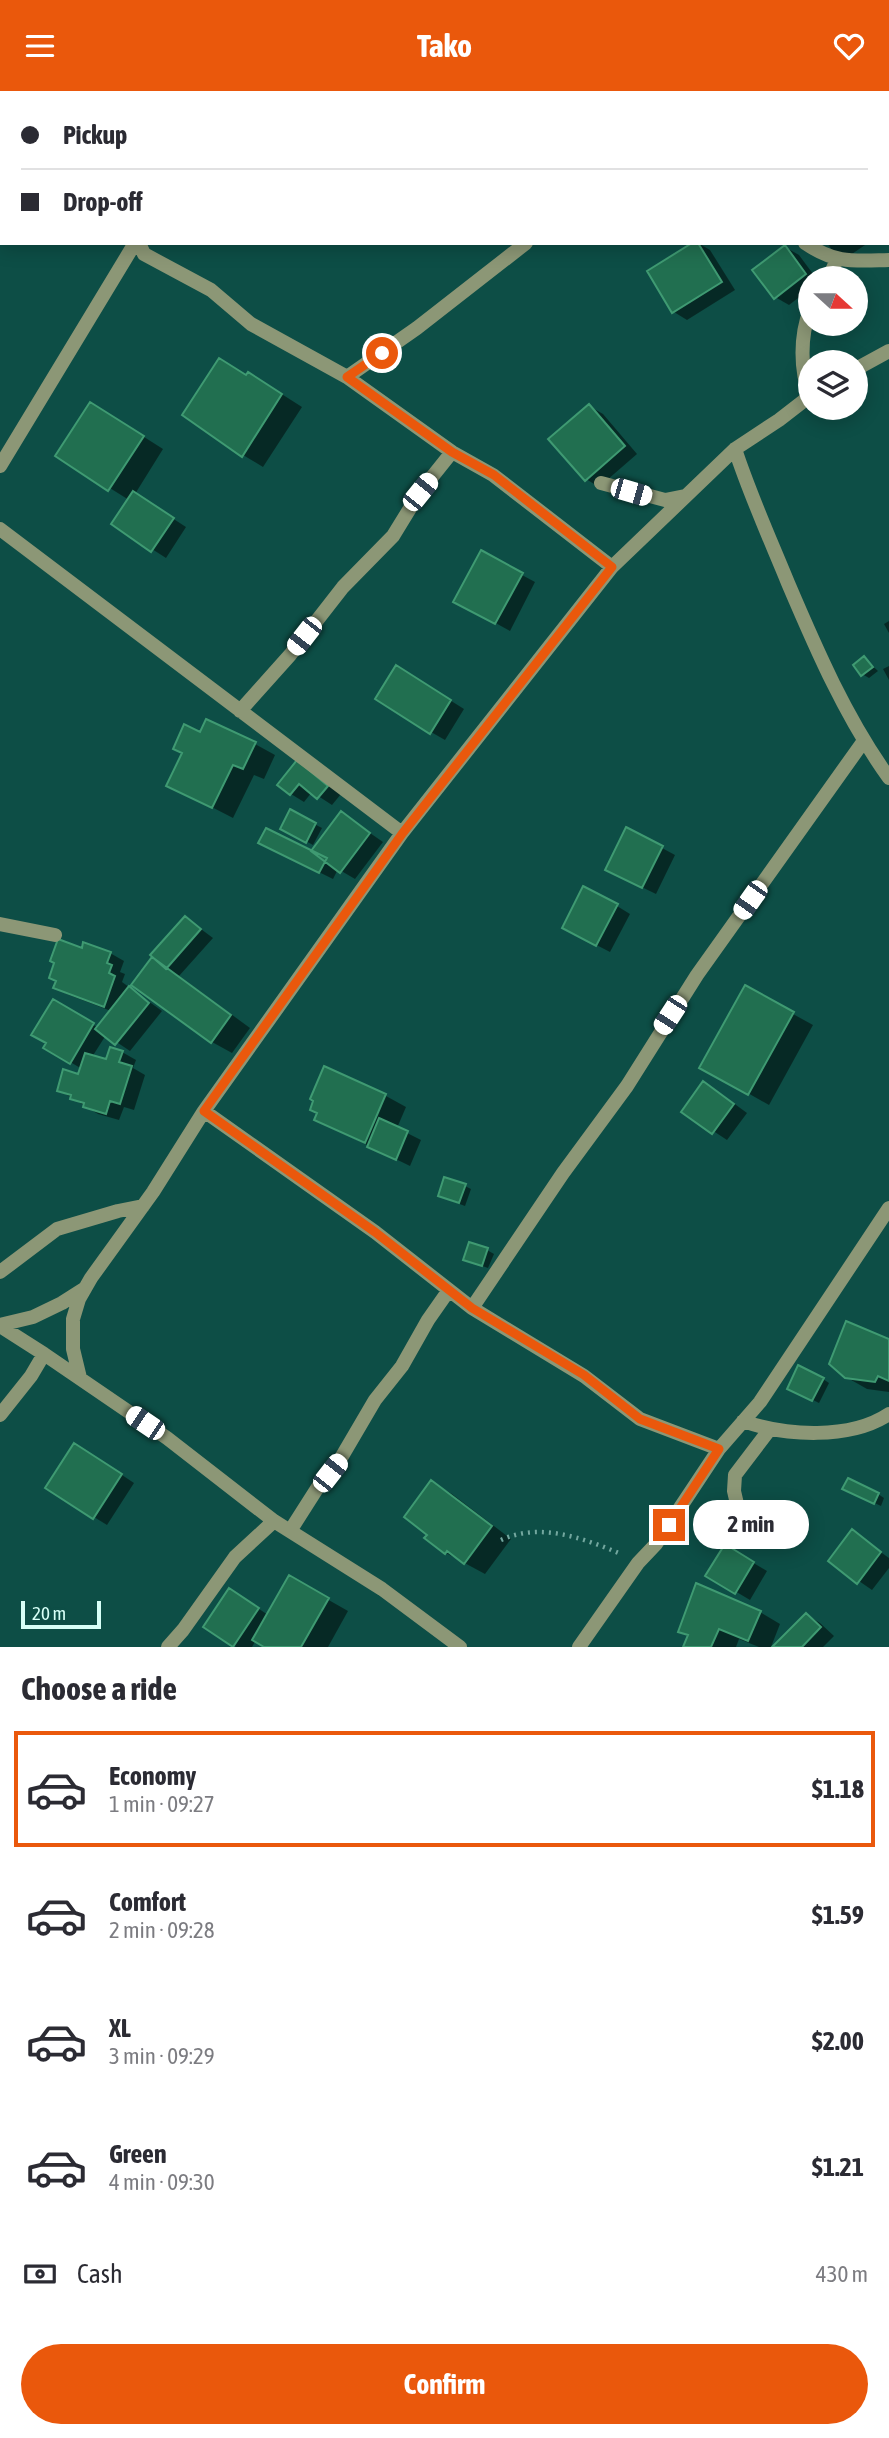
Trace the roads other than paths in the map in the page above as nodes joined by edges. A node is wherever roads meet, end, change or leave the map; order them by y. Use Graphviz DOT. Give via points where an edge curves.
graph roads {
  1 [pos="136,245"];
  2 [pos="138,245"];
  3 [pos="523,245"];
  4 [pos="808,245"];
  5 [pos="837,259"];
  6 [pos="889,260"];
  7 [pos="834,266"];
  8 [pos="805,336"];
  9 [pos="889,351"];
  10 [pos="868,362"];
  11 [pos="347,377"];
  12 [pos="734,449"];
  13 [pos="452,452"];
  14 [pos="0,465"];
  15 [pos="601,483"];
  16 [pos="686,496"];
  17 [pos="0,529"];
  18 [pos="612,567"];
  19 [pos="240,711"];
  20 [pos="863,742"];
  21 [pos="889,778"];
  22 [pos="402,834"];
  23 [pos="0,924"];
  24 [pos="55,935"];
  25 [pos="204,1111"];
  26 [pos="143,1206"];
  27 [pos="889,1208"];
  28 [pos="0,1272"];
  29 [pos="85,1288"];
  30 [pos="449,1290"];
  31 [pos="472,1308"];
  32 [pos="0,1325"];
  33 [pos="44,1354"];
  34 [pos="80,1378"];
  35 [pos="889,1414"];
  36 [pos="0,1415"];
  37 [pos="743,1422"];
  38 [pos="872,1422"];
  39 [pos="770,1429"];
  40 [pos="889,1429"];
  41 [pos="719,1449"];
  42 [pos="740,1517"];
  43 [pos="274,1521"];
  44 [pos="290,1531"];
  45 [pos="168,1647"];
  46 [pos="460,1647"];
  47 [pos="579,1647"];
  1 -- 14 [label="street"];
  2 -- 11 [label="street" via="144,254 211,290 251,324"];
  3 -- 11 [label="street"];
  4 -- 5 [label="street"];
  5 -- 6 [label="street"];
  5 -- 7 [label="street"];
  8 -- 12 [label="street" via="802,349 810,395"];
  9 -- 10 [label="street"];
  11 -- 13 [label="street"];
  12 -- 16 [label="street"];
  12 -- 20 [label="street" via="820,658"];
  13 -- 18 [label="street" via="494,475"];
  13 -- 19 [label="street" via="393,536 343,587"];
  15 -- 16 [label="street" via="665,500"];
  16 -- 18 [label="street"];
  17 -- 19 [label="street"];
  18 -- 22 [label="street"];
  19 -- 22 [label="street"];
  20 -- 21 [label="street"];
  20 -- 31 [label="street" via="697,975 627,1086"];
  22 -- 25 [label="street"];
  23 -- 24 [label="street"];
  25 -- 26 [label="street"];
  25 -- 30 [label="street"];
  26 -- 28 [label="street" via="57,1229"];
  26 -- 29 [label="street"];
  27 -- 37 [label="street"];
  29 -- 32 [label="street" via="33,1317"];
  29 -- 34 [label="street" via="73,1319 73,1349"];
  30 -- 31 [label="street"];
  30 -- 44 [label="street"];
  31 -- 41 [label="street" via="584,1375 640,1419"];
  32 -- 33 [label="street"];
  33 -- 34 [label="street"];
  33 -- 36 [label="street"];
  34 -- 43 [label="street"];
  35 -- 38 [label="street"];
  37 -- 39 [label="street"];
  37 -- 41 [label="street"];
  38 -- 39 [label="street" via="809,1434"];
  38 -- 40 [label="street"];
  39 -- 42 [label="street" via="736,1475 734,1491"];
  41 -- 47 [label="street" via="656,1545 638,1563"];
  43 -- 44 [label="street"];
  43 -- 45 [label="street" via="236,1557"];
  44 -- 46 [label="street" via="382,1589"];
}
